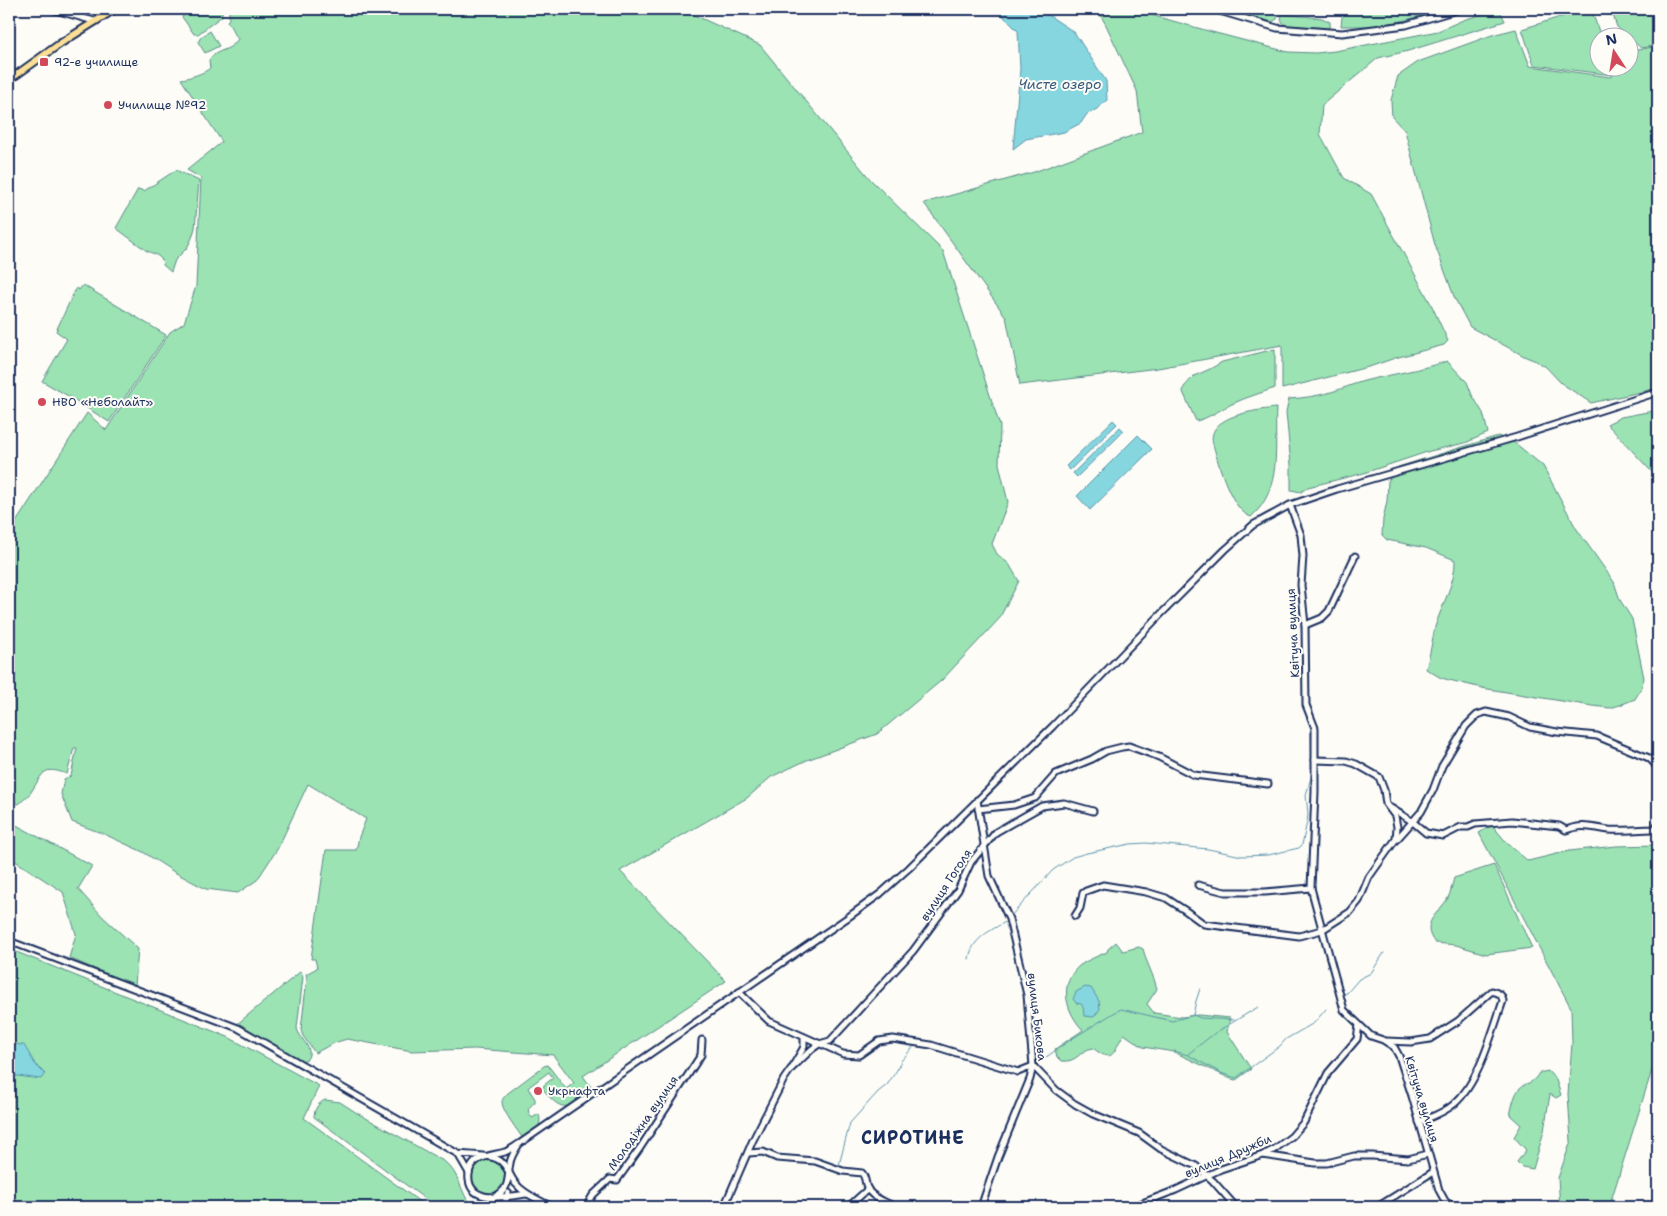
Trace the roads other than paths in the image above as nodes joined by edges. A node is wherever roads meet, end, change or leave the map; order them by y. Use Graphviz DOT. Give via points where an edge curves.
graph roads {
  1 [pos="52,9"];
  2 [pos="115,9"];
  3 [pos="1213,9"];
  4 [pos="1460,9"];
  5 [pos="94,21"];
  6 [pos="9,80"];
  7 [pos="1658,392"];
  8 [pos="1290,505"];
  9 [pos="1355,556"];
  10 [pos="1305,625"];
  11 [pos="1315,760"];
  12 [pos="1658,770"];
  13 [pos="1268,784"];
  14 [pos="977,800"];
  15 [pos="1388,807"];
  16 [pos="978,809"];
  17 [pos="1093,810"];
  18 [pos="1413,822"];
  19 [pos="1658,824"];
  20 [pos="1396,839"];
  21 [pos="985,845"];
  22 [pos="1198,885"];
  23 [pos="1311,888"];
  24 [pos="1075,916"];
  25 [pos="1322,930"];
  26 [pos="9,941"];
  27 [pos="739,992"];
  28 [pos="1359,1025"];
  29 [pos="804,1037"];
  30 [pos="702,1040"];
  31 [pos="1384,1041"];
  32 [pos="819,1044"];
  33 [pos="1033,1066"];
  34 [pos="791,1069"];
  35 [pos="1419,1122"];
  36 [pos="754,1140"];
  37 [pos="519,1144"];
  38 [pos="763,1152"];
  39 [pos="748,1153"];
  40 [pos="458,1154"];
  41 [pos="1428,1154"];
  42 [pos="1263,1155"];
  43 [pos="486,1157"];
  44 [pos="1433,1172"];
  45 [pos="469,1173"];
  46 [pos="509,1174"];
  47 [pos="1207,1176"];
  48 [pos="509,1182"];
  49 [pos="868,1190"];
  50 [pos="527,1194"];
  51 [pos="508,1196"];
  52 [pos="493,1197"];
  53 [pos="496,1207"];
  54 [pos="504,1207"];
  55 [pos="552,1207"];
  56 [pos="586,1207"];
  57 [pos="724,1207"];
  58 [pos="848,1207"];
  59 [pos="895,1207"];
  60 [pos="981,1207"];
  61 [pos="1132,1207"];
  62 [pos="1236,1207"];
  63 [pos="1377,1207"];
  64 [pos="1453,1207"];
  1 -- 5 [label="street"];
  2 -- 5 [label="main road"];
  3 -- 4 [label="street" via="1277,28 1342,32 1406,24"];
  5 -- 6 [label="main road"];
  7 -- 8 [label="street"];
  8 -- 10 [label="street, Квітуча вулиця" via="1301,535"];
  8 -- 14 [label="street" via="1253,525 1225,550"];
  9 -- 10 [label="street" via="1329,611 1322,618"];
  10 -- 11 [label="street, Квітуча вулиця" via="1306,705 1315,728"];
  11 -- 15 [label="street" via="1346,761 1379,777"];
  11 -- 23 [label="street, Квітуча вулиця"];
  12 -- 18 [label="street" via="1648,758 1597,736 1530,727 1486,712 1477,715 1466,726"];
  13 -- 16 [label="street" via="1194,775 1129,746 1116,747 1056,774 1035,798 1014,805"];
  14 -- 16 [label="street, вулиця Бикова"];
  14 -- 27 [label="street" via="880,894"];
  15 -- 18 [label="street"];
  15 -- 20 [label="street" via="1395,816"];
  16 -- 21 [label="street, вулиця Бикова"];
  17 -- 21 [label="street, вулиця Гоголя" via="1064,803 1042,806 996,832"];
  18 -- 19 [label="street" via="1426,833 1443,836 1475,824 1520,820 1566,830 1576,826 1610,830 1654,828"];
  18 -- 20 [label="street"];
  20 -- 25 [label="street" via="1369,877 1359,901 1350,912"];
  21 -- 32 [label="street, вулиця Гоголя" via="971,862 950,902 913,951 830,1041"];
  21 -- 33 [label="street, вулиця Бикова" via="989,876 1010,918 1027,995"];
  22 -- 23 [label="street" via="1225,892"];
  23 -- 25 [label="street, Квітуча вулиця"];
  24 -- 25 [label="street" via="1083,893 1104,885 1166,898 1204,924 1299,936"];
  25 -- 28 [label="street, Квітуча вулиця" via="1344,1010"];
  26 -- 40 [label="street" via="238,1028"];
  27 -- 29 [label="street" via="769,1021"];
  27 -- 37 [label="street"];
  28 -- 31 [label="street, Квітуча вулиця" via="1371,1036"];
  28 -- 42 [label="street, вулиця Дружби" via="1357,1038 1328,1073 1304,1122 1292,1136"];
  29 -- 32 [label="street"];
  29 -- 34 [label="street" via="804,1047"];
  30 -- 56 [label="street, Молодіжна вулиця" via="701,1055 640,1148 617,1180 610,1179"];
  31 -- 35 [label="street, Квітуча вулиця" via="1394,1047 1399,1056"];
  31 -- 35 [label="street" via="1430,1039 1458,1021 1492,990 1502,996 1478,1071 1469,1086 1454,1104"];
  32 -- 33 [label="street" via="843,1054 859,1055 879,1041 892,1039 931,1045 1018,1072"];
  32 -- 34 [label="street, вулиця Гоголя"];
  33 -- 47 [label="street, вулиця Бикова" via="1075,1104 1141,1134 1161,1149 1196,1166"];
  33 -- 60 [label="street"];
  34 -- 36 [label="street, вулиця Гоголя"];
  35 -- 41 [label="street, Квітуча вулиця"];
  36 -- 38 [label="street"];
  36 -- 39 [label="street, вулиця Гоголя"];
  37 -- 43 [label="street"];
  37 -- 46 [label="street" via="512,1156"];
  38 -- 39 [label="street"];
  38 -- 49 [label="street" via="777,1158 815,1161 843,1171 862,1173"];
  39 -- 57 [label="street, вулиця Гоголя"];
  40 -- 43 [label="street"];
  40 -- 45 [label="street"];
  41 -- 42 [label="street" via="1408,1159 1354,1156 1327,1163"];
  41 -- 44 [label="street, Квітуча вулиця"];
  42 -- 47 [label="street, вулиця Дружби"];
  43 -- 45 [label="street" via="474,1163"];
  43 -- 46 [label="street" via="500,1160"];
  44 -- 63 [label="street"];
  44 -- 64 [label="street, Квітуча вулиця" via="1442,1196"];
  45 -- 52 [label="street" via="475,1192"];
  46 -- 48 [label="street"];
  46 -- 50 [label="street"];
  47 -- 61 [label="street, вулиця Дружби"];
  47 -- 62 [label="street, вулиця Бикова"];
  48 -- 51 [label="street"];
  48 -- 52 [label="street" via="504,1191"];
  49 -- 58 [label="street"];
  49 -- 59 [label="street"];
  50 -- 51 [label="street"];
  50 -- 55 [label="street"];
  51 -- 52 [label="street"];
  51 -- 54 [label="street"];
  52 -- 53 [label="street"];
}
